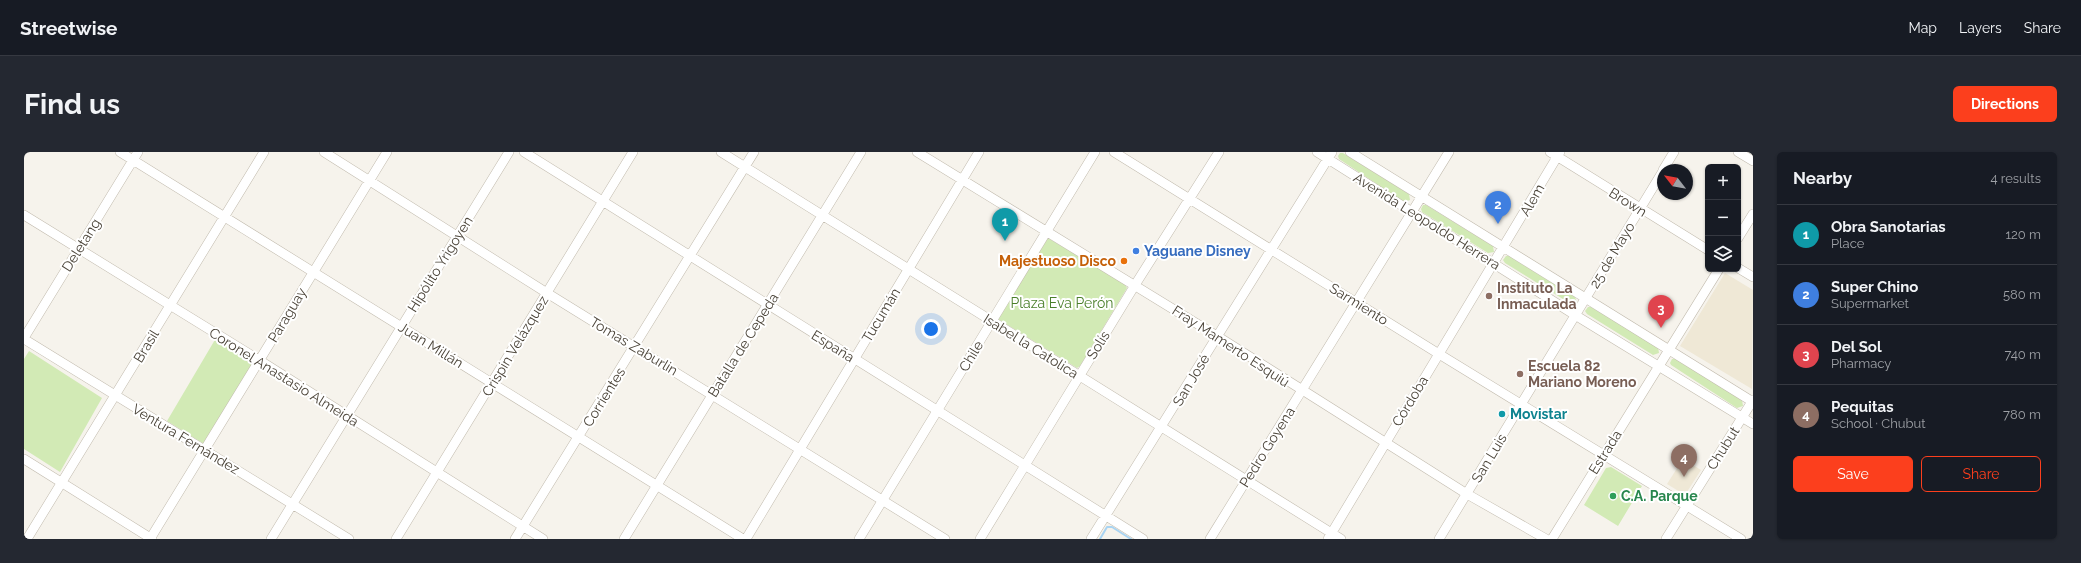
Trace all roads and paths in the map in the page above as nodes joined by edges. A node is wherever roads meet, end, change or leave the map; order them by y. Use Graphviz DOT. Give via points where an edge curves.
graph roads {
  1 [pos="120,152"];
  2 [pos="138,152"];
  3 [pos="264,152"];
  4 [pos="324,152"];
  5 [pos="387,152"];
  6 [pos="509,152"];
  7 [pos="524,152"];
  8 [pos="633,152"];
  9 [pos="721,152"];
  10 [pos="754,152"];
  11 [pos="862,152"];
  12 [pos="916,152"];
  13 [pos="979,152"];
  14 [pos="1095,152"];
  15 [pos="1114,152"];
  16 [pos="1219,152"];
  17 [pos="1317,152"];
  18 [pos="1350,152"];
  19 [pos="1449,152"];
  20 [pos="1674,152"];
  21 [pos="1738,152"];
  22 [pos="1556,154"];
  23 [pos="1330,156"];
  24 [pos="133,160"];
  25 [pos="1753,161"];
  26 [pos="1667,164"];
  27 [pos="745,167"];
  28 [pos="962,180"];
  29 [pos="1657,180"];
  30 [pos="369,181"];
  31 [pos="1421,197"];
  32 [pos="1190,199"];
  33 [pos="603,203"];
  34 [pos="1640,209"];
  35 [pos="1412,212"];
  36 [pos="1753,214"];
  37 [pos="24,215"];
  38 [pos="224,216"];
  39 [pos="822,216"];
  40 [pos="1046,232"];
  41 [pos="457,236"];
  42 [pos="1739,236"];
  43 [pos="79,248"];
  44 [pos="1504,248"];
  45 [pos="1705,248"];
  46 [pos="1271,250"];
  47 [pos="690,255"];
  48 [pos="1494,264"];
  49 [pos="908,269"];
  50 [pos="1741,270"];
  51 [pos="313,272"];
  52 [pos="1717,272"];
  53 [pos="1753,277"];
  54 [pos="1135,285"];
  55 [pos="547,293"];
  56 [pos="1586,298"];
  57 [pos="1356,302"];
  58 [pos="768,305"];
  59 [pos="170,306"];
  60 [pos="1575,315"];
  61 [pos="992,321"];
  62 [pos="401,327"];
  63 [pos="1217,336"];
  64 [pos="24,339"];
  65 [pos="635,346"];
  66 [pos="1670,349"];
  67 [pos="1439,354"];
  68 [pos="260,360"];
  69 [pos="854,360"];
  70 [pos="1660,366"];
  71 [pos="1079,376"];
  72 [pos="493,383"];
  73 [pos="1302,391"];
  74 [pos="712,394"];
  75 [pos="115,396"];
  76 [pos="1753,401"];
  77 [pos="1521,405"];
  78 [pos="937,412"];
  79 [pos="346,416"];
  80 [pos="1742,418"];
  81 [pos="1753,424"];
  82 [pos="1162,427"];
  83 [pos="579,436"];
  84 [pos="1385,443"];
  85 [pos="205,449"];
  86 [pos="800,450"];
  87 [pos="1604,454"];
  88 [pos="24,459"];
  89 [pos="1025,466"];
  90 [pos="437,473"];
  91 [pos="1247,480"];
  92 [pos="62,482"];
  93 [pos="657,486"];
  94 [pos="1467,494"];
  95 [pos="882,502"];
  96 [pos="293,503"];
  97 [pos="1687,505"];
  98 [pos="1105,516"];
  99 [pos="523,526"];
  100 [pos="1330,536"];
  101 [pos="27,539"];
  102 [pos="151,539"];
  103 [pos="271,539"];
  104 [pos="349,539"];
  105 [pos="396,539"];
  106 [pos="515,539"];
  107 [pos="543,539"];
  108 [pos="624,539"];
  109 [pos="744,539"];
  110 [pos="860,539"];
  111 [pos="945,539"];
  112 [pos="980,539"];
  113 [pos="1091,539"];
  114 [pos="1143,539"];
  115 [pos="1210,539"];
  116 [pos="1341,539"];
  117 [pos="1439,539"];
  118 [pos="1546,539"];
  119 [pos="1552,539"];
  120 [pos="1666,539"];
  121 [pos="1741,539"];
  1 -- 24 [label="street, Juan Millán"];
  2 -- 24 [label="street, Deletang"];
  3 -- 38 [label="street, Brasil"];
  4 -- 30 [label="street, Tomas Zaburlin"];
  5 -- 30 [label="street, Paraguay"];
  6 -- 41 [label="street, Hipólito Yrigoyen"];
  7 -- 33 [label="street, España"];
  8 -- 33 [label="street, Crispin Velázquez"];
  9 -- 27 [label="street, Isabel la Catolica"];
  10 -- 27 [label="street, Corrientes"];
  11 -- 39 [label="street, Batalla de Cepeda"];
  12 -- 28 [label="street, Fray Mamerto Esquiú"];
  13 -- 28 [label="street, Tucumán"];
  14 -- 40 [label="street, Chile"];
  15 -- 32 [label="street, Sarmiento"];
  16 -- 32 [label="street, Solís"];
  17 -- 23 [label="street, Avenida Leopoldo Herrera"];
  18 -- 31 [label="street, Avenida Leopoldo Herrera"];
  19 -- 31 [label="street, Pedro Goyena"];
  20 -- 26 [label="street, 25 de Mayo"];
  21 -- 25 [label="street"];
  22 -- 34 [label="street, Brown"];
  22 -- 44 [label="street, Alem"];
  23 -- 35 [label="street, Avenida Leopoldo Herrera"];
  23 -- 46 [label="street, San José"];
  24 -- 38 [label="street, Juan Millán"];
  24 -- 43 [label="street, Deletang"];
  27 -- 39 [label="street, Isabel la Catolica"];
  27 -- 47 [label="street, Corrientes"];
  28 -- 40 [label="street, Fray Mamerto Esquiú"];
  28 -- 49 [label="street, Tucumán"];
  29 -- 34 [label="street, 25 de Mayo"];
  30 -- 41 [label="street, Tomas Zaburlin"];
  30 -- 51 [label="street, Paraguay"];
  31 -- 35 [label="street, Pedro Goyena"];
  31 -- 44 [label="street, Avenida Leopoldo Herrera"];
  32 -- 46 [label="street, Sarmiento"];
  32 -- 54 [label="street, Solís"];
  33 -- 47 [label="street, España"];
  33 -- 55 [label="street, Crispin Velázquez"];
  34 -- 45 [label="street, Brown"];
  34 -- 56 [label="street, 25 de Mayo"];
  35 -- 48 [label="street, Avenida Leopoldo Herrera"];
  35 -- 57 [label="street, Pedro Goyena"];
  36 -- 42 [label="street"];
  37 -- 43 [label="street, Coronel Anastasio Almeida"];
  38 -- 51 [label="street, Juan Millán"];
  38 -- 59 [label="street, Brasil"];
  39 -- 49 [label="street, Isabel la Catolica"];
  39 -- 58 [label="street, Batalla de Cepeda"];
  40 -- 54 [label="street, Fray Mamerto Esquiú"];
  40 -- 61 [label="street, Chile"];
  41 -- 55 [label="street, Tomas Zaburlin"];
  41 -- 62 [label="street, Hipólito Yrigoyen"];
  43 -- 59 [label="street, Coronel Anastasio Almeida"];
  43 -- 64 [label="street, Deletang"];
  44 -- 48 [label="street, Alem"];
  44 -- 56 [label="street, Avenida Leopoldo Herrera"];
  46 -- 57 [label="street, Sarmiento"];
  46 -- 63 [label="street, San José"];
  47 -- 58 [label="street, España"];
  47 -- 65 [label="street, Corrientes"];
  48 -- 60 [label="street, Avenida Leopoldo Herrera"];
  48 -- 67 [label="street, Córdoba"];
  49 -- 61 [label="street, Isabel la Catolica"];
  49 -- 69 [label="street, Tucumán"];
  50 -- 53 [label="street"];
  51 -- 62 [label="street, Juan Millán"];
  51 -- 68 [label="street, Paraguay"];
  52 -- 66 [label="street, Estrada"];
  54 -- 63 [label="street, Fray Mamerto Esquiú"];
  54 -- 71 [label="street, Solís"];
  55 -- 65 [label="street, Tomas Zaburlin"];
  55 -- 72 [label="street, Crispin Velázquez"];
  56 -- 60 [label="street, 25 de Mayo"];
  56 -- 66 [label="street, Avenida Leopoldo Herrera"];
  57 -- 67 [label="street, Sarmiento"];
  57 -- 73 [label="street, Pedro Goyena"];
  58 -- 69 [label="street, España"];
  58 -- 74 [label="street, Batalla de Cepeda"];
  59 -- 68 [label="street, Coronel Anastasio Almeida"];
  59 -- 75 [label="street, Brasil"];
  60 -- 70 [label="street, Avenida Leopoldo Herrera"];
  60 -- 77 [label="street, San Luis"];
  61 -- 71 [label="street, Isabel la Catolica"];
  61 -- 78 [label="street, Chile"];
  62 -- 72 [label="street, Juan Millán"];
  62 -- 79 [label="street, Hipólito Yrigoyen"];
  63 -- 73 [label="street, Fray Mamerto Esquiú"];
  63 -- 82 [label="street, San José"];
  64 -- 75 [label="street, Ventura Fernández"];
  65 -- 74 [label="street, Tomas Zaburlin"];
  65 -- 83 [label="street, Corrientes"];
  66 -- 70 [label="street, Estrada"];
  66 -- 76 [label="street, Avenida Leopoldo Herrera"];
  67 -- 77 [label="street, Sarmiento"];
  67 -- 84 [label="street, Córdoba"];
  68 -- 79 [label="street, Coronel Anastasio Almeida"];
  68 -- 85 [label="street, Paraguay"];
  69 -- 78 [label="street, España"];
  69 -- 86 [label="street, Tucumán"];
  70 -- 80 [label="street, Avenida Leopoldo Herrera"];
  70 -- 87 [label="street, Estrada"];
  71 -- 82 [label="street, Isabel la Catolica"];
  71 -- 89 [label="street, Solís"];
  72 -- 83 [label="street, Juan Millán"];
  72 -- 90 [label="street, Crispin Velázquez"];
  73 -- 84 [label="street, Fray Mamerto Esquiú"];
  73 -- 91 [label="street, Pedro Goyena"];
  74 -- 86 [label="street, Tomas Zaburlin"];
  74 -- 93 [label="street, Batalla de Cepeda"];
  75 -- 85 [label="street, Ventura Fernández"];
  75 -- 92 [label="street, Brasil"];
  76 -- 80 [label="street, Chubut"];
  77 -- 87 [label="street, Sarmiento"];
  77 -- 94 [label="street, San Luis"];
  78 -- 89 [label="street, España"];
  78 -- 95 [label="street, Chile"];
  79 -- 90 [label="street, Coronel Anastasio Almeida"];
  79 -- 96 [label="street, Hipólito Yrigoyen"];
  80 -- 81 [label="street, Avenida Leopoldo Herrera"];
  80 -- 97 [label="street, Chubut"];
  82 -- 91 [label="street, Isabel la Catolica"];
  82 -- 98 [label="street, San José"];
  83 -- 93 [label="street, Juan Millán"];
  83 -- 99 [label="street, Corrientes"];
  84 -- 94 [label="street, Fray Mamerto Esquiú"];
  84 -- 100 [label="street, Córdoba"];
  85 -- 96 [label="street, Ventura Fernández"];
  85 -- 102 [label="street, Paraguay"];
  86 -- 95 [label="street, Tomas Zaburlin"];
  86 -- 109 [label="street, Tucumán"];
  87 -- 97 [label="street, Sarmiento"];
  87 -- 119 [label="street, Estrada"];
  88 -- 92 [label="street"];
  89 -- 98 [label="street, España"];
  89 -- 112 [label="street, Solís"];
  90 -- 99 [label="street, Coronel Anastasio Almeida"];
  90 -- 105 [label="street, Crispin Velázquez"];
  91 -- 100 [label="street, Isabel la Catolica"];
  91 -- 115 [label="street, Pedro Goyena"];
  92 -- 101 [label="street, Brasil"];
  92 -- 102 [label="street"];
  93 -- 108 [label="street, Batalla de Cepeda"];
  93 -- 109 [label="street, Juan Millán"];
  94 -- 117 [label="street, San Luis"];
  94 -- 118 [label="street, Fray Mamerto Esquiú"];
  95 -- 110 [label="street, Chile"];
  95 -- 111 [label="street, Tomas Zaburlin"];
  96 -- 103 [label="street, Hipólito Yrigoyen"];
  96 -- 104 [label="street, Ventura Fernández"];
  97 -- 120 [label="street, Chubut"];
  97 -- 121 [label="street, Sarmiento"];
  98 -- 113 [label="street, San José"];
  98 -- 114 [label="street, España"];
  99 -- 106 [label="street, Corrientes"];
  99 -- 107 [label="street, Coronel Anastasio Almeida"];
  100 -- 116 [label="street, Isabel la Catolica"];
}
